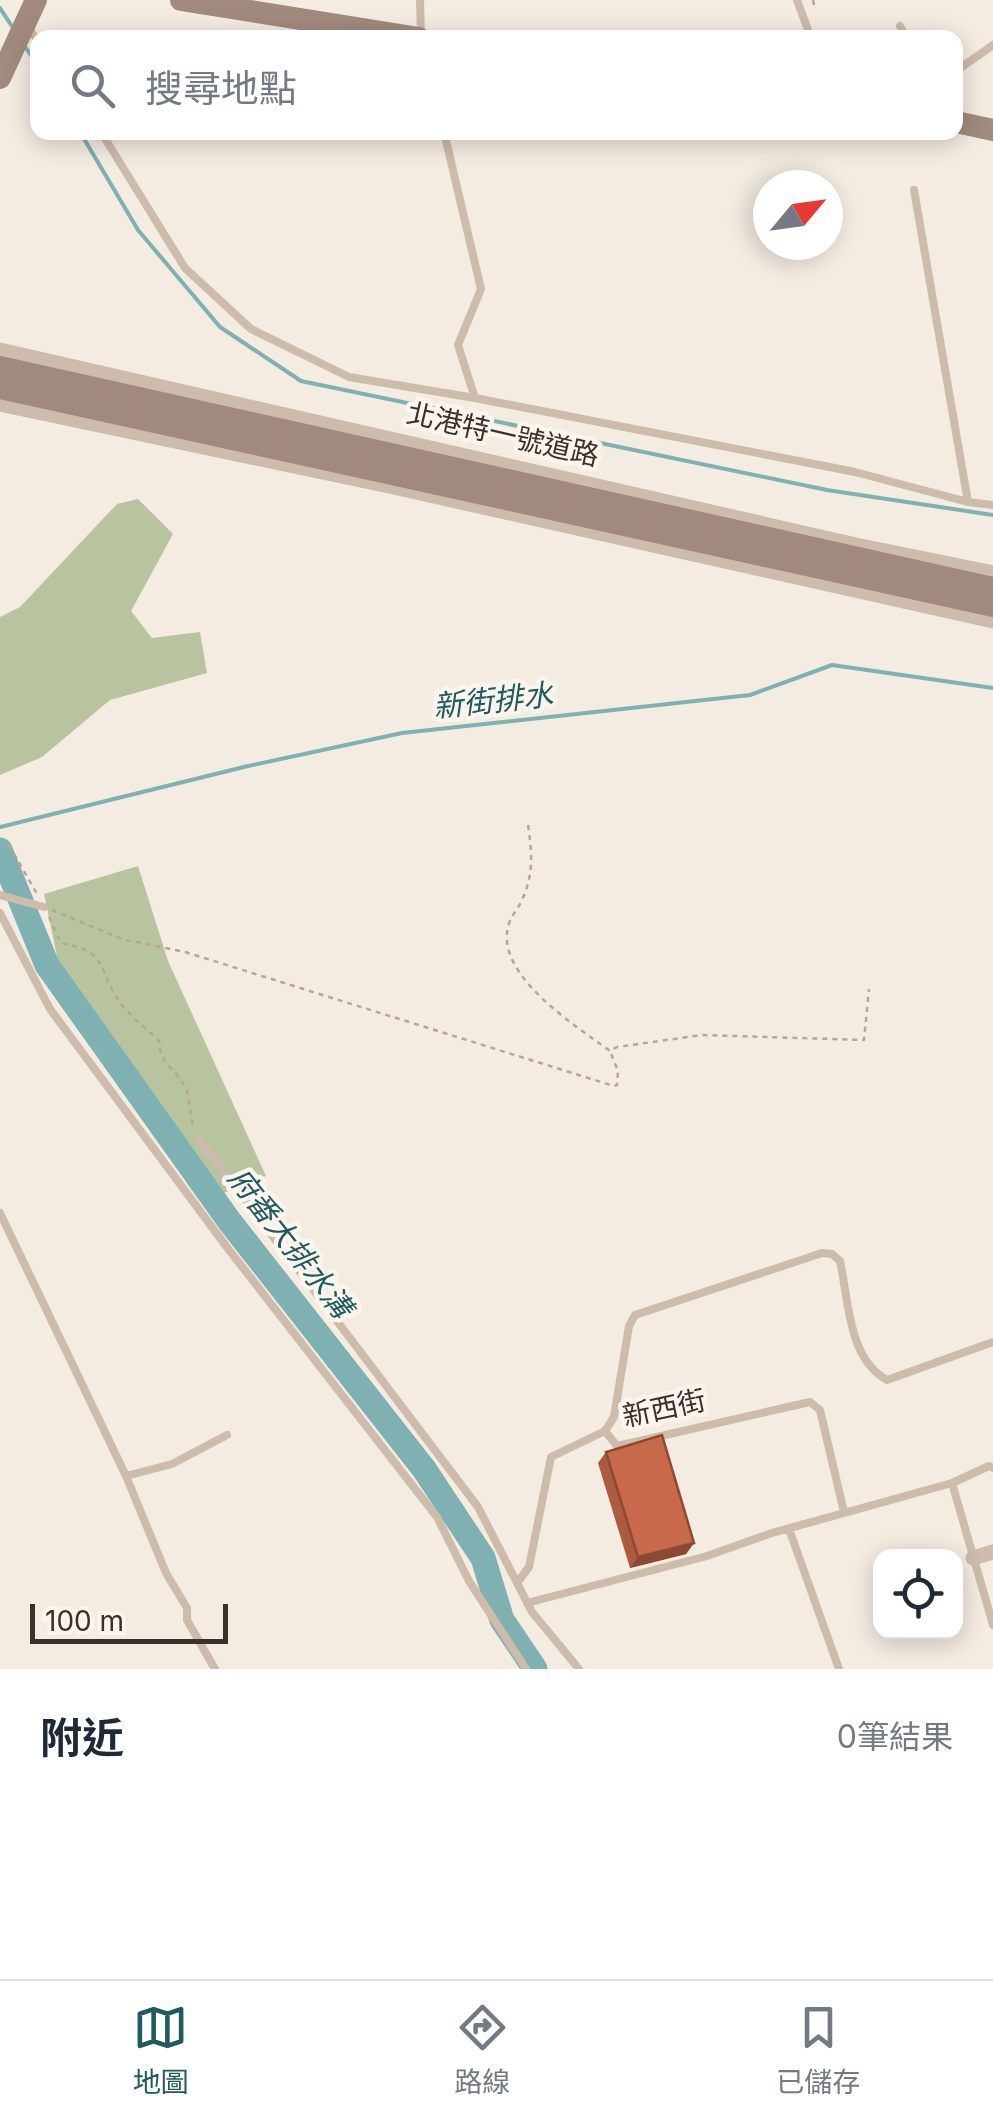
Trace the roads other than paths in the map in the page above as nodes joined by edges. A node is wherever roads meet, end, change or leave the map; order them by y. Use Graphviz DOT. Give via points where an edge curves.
graph roads {
  1 [pos="36,0"];
  2 [pos="181,0"];
  3 [pos="420,0"];
  4 [pos="796,0"];
  5 [pos="900,26"];
  6 [pos="31,30"];
  7 [pos="370,30"];
  8 [pos="420,30"];
  9 [pos="808,30"];
  10 [pos="902,30"];
  11 [pos="30,33"];
  12 [pos="993,45"];
  13 [pos="963,66"];
  14 [pos="0,78"];
  15 [pos="963,124"];
  16 [pos="993,130"];
  17 [pos="105,140"];
  18 [pos="446,140"];
  19 [pos="914,190"];
  20 [pos="0,350"];
  21 [pos="0,367"];
  22 [pos="0,388"];
  23 [pos="475,398"];
  24 [pos="0,404"];
  25 [pos="968,502"];
  26 [pos="993,505"];
  27 [pos="993,573"];
  28 [pos="993,588"];
  29 [pos="993,606"];
  30 [pos="993,621"];
  31 [pos="0,895"];
  32 [pos="44,906"];
  33 [pos="0,913"];
  34 [pos="198,1139"];
  35 [pos="0,1213"];
  36 [pos="993,1342"];
  37 [pos="605,1432"];
  38 [pos="227,1435"];
  39 [pos="993,1468"];
  40 [pos="126,1476"];
  41 [pos="952,1483"];
  42 [pos="844,1512"];
  43 [pos="789,1529"];
  44 [pos="993,1552"];
  45 [pos="973,1558"];
  46 [pos="517,1583"];
  47 [pos="527,1603"];
  48 [pos="993,1625"];
  49 [pos="215,1669"];
  50 [pos="526,1669"];
  51 [pos="579,1669"];
  52 [pos="839,1669"];
  1 -- 6 [label="street"];
  2 -- 7 [label="street"];
  3 -- 8 [label="lane"];
  4 -- 9 [label="lane"];
  5 -- 10 [label="lane"];
  11 -- 14 [label="street"];
  12 -- 13 [label="lane"];
  15 -- 16 [label="street"];
  17 -- 23 [label="lane" via="186,268 252,328 349,377"];
  18 -- 23 [label="lane" via="481,289 458,344"];
  19 -- 25 [label="lane"];
  20 -- 27 [label="street, 北港特一號道路"];
  21 -- 28 [label="street, 北港特一號道路"];
  22 -- 29 [label="street"];
  23 -- 25 [label="lane" via="855,472"];
  24 -- 30 [label="street"];
  25 -- 26 [label="lane"];
  31 -- 32 [label="lane"];
  33 -- 50 [label="lane" via="50,1008 437,1517"];
  34 -- 46 [label="lane" via="478,1507"];
  35 -- 40 [label="lane"];
  36 -- 37 [label="lane" via="887,1380 861,1356 840,1262 822,1253 635,1315"];
  37 -- 42 [label="lane, 新西街" via="616,1446 810,1402 820,1410"];
  37 -- 46 [label="lane, 新西街" via="551,1457 529,1567"];
  38 -- 40 [label="lane" via="172,1464"];
  39 -- 41 [label="lane"];
  40 -- 49 [label="lane"];
  41 -- 42 [label="lane"];
  41 -- 45 [label="lane"];
  42 -- 43 [label="lane"];
  43 -- 47 [label="lane"];
  43 -- 52 [label="lane"];
  44 -- 45 [label="street"];
  45 -- 48 [label="lane"];
  46 -- 47 [label="lane"];
  47 -- 51 [label="lane"];
}
